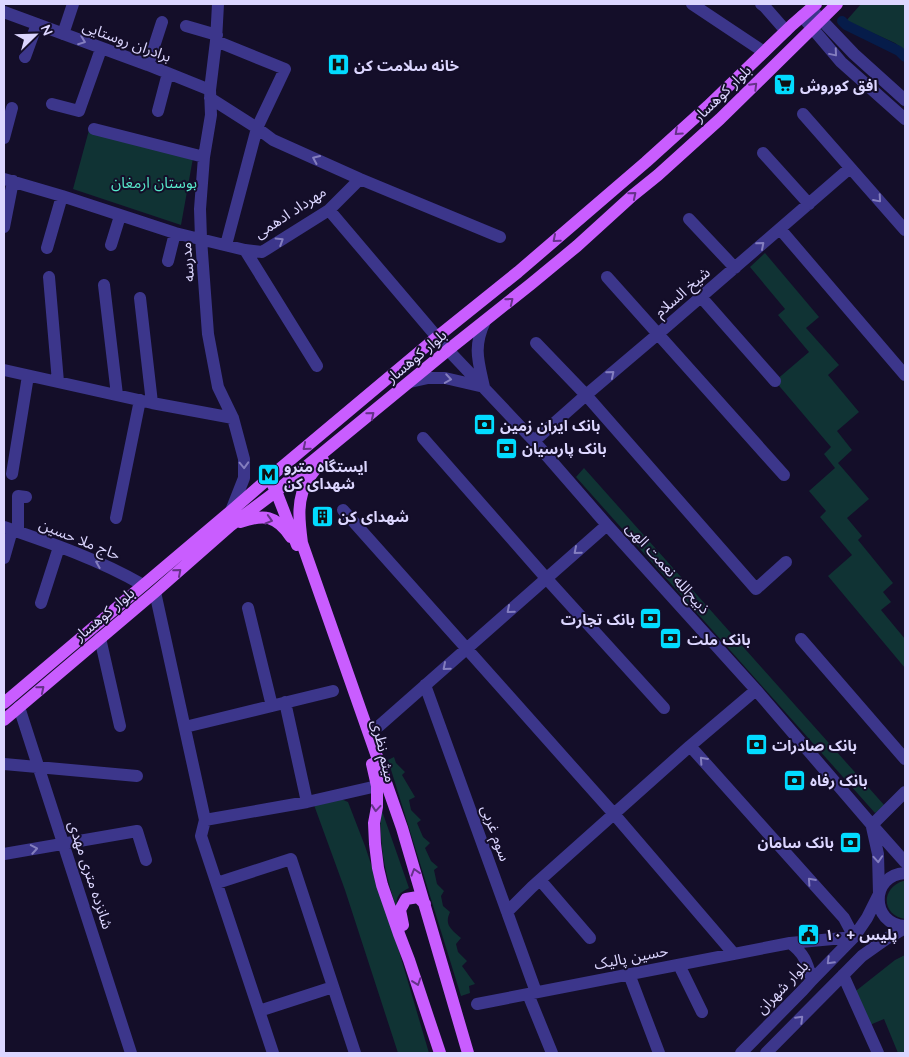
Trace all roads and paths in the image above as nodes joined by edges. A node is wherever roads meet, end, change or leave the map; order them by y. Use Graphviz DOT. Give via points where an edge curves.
graph roads {
  1 [pos="73,4"];
  2 [pos="218,4"];
  3 [pos="692,4"];
  4 [pos="761,4"];
  5 [pos="837,4"];
  6 [pos="10,10"];
  7 [pos="810,10"];
  8 [pos="162,22"];
  9 [pos="37,24"];
  10 [pos="817,24"];
  11 [pos="186,26"];
  12 [pos="786,32"];
  13 [pos="63,34"];
  14 [pos="216,38"];
  15 [pos="102,49"];
  16 [pos="764,52"];
  17 [pos="25,57"];
  18 [pos="148,65"];
  19 [pos="168,74"];
  20 [pos="210,94"];
  21 [pos="905,100"];
  22 [pos="52,104"];
  23 [pos="12,108"];
  24 [pos="158,111"];
  25 [pos="803,114"];
  26 [pos="905,120"];
  27 [pos="257,128"];
  28 [pos="94,129"];
  29 [pos="4,138"];
  30 [pos="763,153"];
  31 [pos="204,157"];
  32 [pos="850,168"];
  33 [pos="360,179"];
  34 [pos="8,180"];
  35 [pos="62,196"];
  36 [pos="809,204"];
  37 [pos="329,210"];
  38 [pos="120,216"];
  39 [pos="689,219"];
  40 [pos="4,227"];
  41 [pos="780,229"];
  42 [pos="905,230"];
  43 [pos="175,233"];
  44 [pos="500,237"];
  45 [pos="201,239"];
  46 [pos="111,245"];
  47 [pos="226,245"];
  48 [pos="48,248"];
  49 [pos="245,250"];
  50 [pos="168,261"];
  51 [pos="735,268"];
  52 [pos="49,277"];
  53 [pos="607,277"];
  54 [pos="104,285"];
  55 [pos="701,297"];
  56 [pos="140,298"];
  57 [pos="485,321"];
  58 [pos="658,334"];
  59 [pos="437,337"];
  60 [pos="536,343"];
  61 [pos="448,350"];
  62 [pos="317,366"];
  63 [pos="4,370"];
  64 [pos="905,375"];
  65 [pos="28,376"];
  66 [pos="775,381"];
  67 [pos="58,382"];
  68 [pos="410,382"];
  69 [pos="484,387"];
  70 [pos="586,394"];
  71 [pos="117,395"];
  72 [pos="146,402"];
  73 [pos="233,418"];
  74 [pos="424,438"];
  75 [pos="534,440"];
  76 [pos="333,445"];
  77 [pos="12,474"];
  78 [pos="784,475"];
  79 [pos="269,478"];
  80 [pos="276,491"];
  81 [pos="26,497"];
  82 [pos="343,510"];
  83 [pos="231,511"];
  84 [pos="116,518"];
  85 [pos="608,525"];
  86 [pos="230,526"];
  87 [pos="11,530"];
  88 [pos="59,547"];
  89 [pos="298,547"];
  90 [pos="4,558"];
  91 [pos="786,562"];
  92 [pos="546,578"];
  93 [pos="142,586"];
  94 [pos="155,592"];
  95 [pos="41,603"];
  96 [pos="248,608"];
  97 [pos="100,638"];
  98 [pos="801,639"];
  99 [pos="466,648"];
  100 [pos="425,685"];
  101 [pos="756,690"];
  102 [pos="333,691"];
  103 [pos="4,702"];
  104 [pos="285,702"];
  105 [pos="272,706"];
  106 [pos="20,707"];
  107 [pos="664,708"];
  108 [pos="4,720"];
  109 [pos="120,726"];
  110 [pos="379,726"];
  111 [pos="185,727"];
  112 [pos="690,746"];
  113 [pos="905,759"];
  114 [pos="4,764"];
  115 [pos="39,767"];
  116 [pos="137,776"];
  117 [pos="377,786"];
  118 [pos="905,792"];
  119 [pos="307,802"];
  120 [pos="614,814"];
  121 [pos="205,820"];
  122 [pos="872,825"];
  123 [pos="64,844"];
  124 [pos="4,854"];
  125 [pos="146,860"];
  126 [pos="905,862"];
  127 [pos="905,873"];
  128 [pos="540,880"];
  129 [pos="217,883"];
  130 [pos="879,894"];
  131 [pos="425,904"];
  132 [pos="507,912"];
  133 [pos="905,927"];
  134 [pos="854,937"];
  135 [pos="590,938"];
  136 [pos="790,944"];
  137 [pos="734,954"];
  138 [pos="410,960"];
  139 [pos="679,965"];
  140 [pos="629,974"];
  141 [pos="843,975"];
  142 [pos="812,980"];
  143 [pos="333,987"];
  144 [pos="532,993"];
  145 [pos="477,1004"];
  146 [pos="259,1011"];
  147 [pos="702,1012"];
  148 [pos="877,1050"];
  149 [pos="131,1053"];
  150 [pos="273,1053"];
  151 [pos="355,1053"];
  152 [pos="440,1053"];
  153 [pos="468,1053"];
  154 [pos="552,1053"];
  155 [pos="659,1053"];
  156 [pos="741,1053"];
  157 [pos="766,1053"];
  1 -- 13 [label="street"];
  2 -- 14 [label="street, مدرسه"];
  3 -- 16 [label="street"];
  4 -- 12 [label="street"];
  5 -- 10 [label="main road, بلوار کوهسار"];
  6 -- 9 [label="street, برادران روستایی"];
  7 -- 10 [label="street"];
  7 -- 12 [label="main road, بلوار کوهسار"];
  8 -- 18 [label="street"];
  9 -- 13 [label="street, برادران روستایی"];
  9 -- 17 [label="street"];
  10 -- 21 [label="street"];
  10 -- 26 [label="street, one-way" via="841,62"];
  57 -- 10 [label="main road, بلوار کوهسار, one-way" via="665,169"];
  11 -- 14 [label="street"];
  12 -- 16 [label="main road, بلوار کوهسار"];
  13 -- 15 [label="street, برادران روستایی, one-way"];
  14 -- 20 [label="street, مدرسه"];
  14 -- 27 [label="street" via="285,69"];
  15 -- 18 [label="street, برادران روستایی"];
  15 -- 22 [label="street" via="79,111"];
  16 -- 59 [label="main road, بلوار کوهسار, one-way" via="638,168"];
  18 -- 19 [label="street, برادران روستایی"];
  19 -- 20 [label="street, برادران روستایی"];
  19 -- 24 [label="street"];
  20 -- 27 [label="street, مهرداد ادهمی"];
  20 -- 31 [label="street, مدرسه" via="211,115"];
  23 -- 29 [label="street"];
  25 -- 32 [label="street"];
  33 -- 27 [label="street, مهرداد ادهمی, one-way" via="273,140"];
  27 -- 47 [label="street"];
  28 -- 31 [label="street"];
  30 -- 36 [label="street"];
  31 -- 45 [label="street, مدرسه"];
  32 -- 36 [label="street, شیخ السلام"];
  32 -- 42 [label="street, one-way"];
  33 -- 37 [label="street, مهرداد ادهمی"];
  33 -- 44 [label="street, مهرداد ادهمی"];
  34 -- 35 [label="street, مهرداد ادهمی"];
  34 -- 40 [label="street"];
  35 -- 38 [label="street, مهرداد ادهمی"];
  35 -- 48 [label="street"];
  36 -- 41 [label="street, شیخ السلام"];
  49 -- 37 [label="street, مهرداد ادهمی, one-way" via="262,252"];
  37 -- 59 [label="street, ذبیح‌الله نعمت الهی"];
  38 -- 43 [label="street, مهرداد ادهمی"];
  38 -- 46 [label="street"];
  39 -- 51 [label="street"];
  51 -- 41 [label="street, شیخ السلام, one-way"];
  41 -- 64 [label="street"];
  43 -- 45 [label="street, مهرداد ادهمی"];
  43 -- 50 [label="street"];
  45 -- 47 [label="street, مهرداد ادهمی"];
  45 -- 73 [label="street, مدرسه" via="210,343 218,386"];
  47 -- 49 [label="street, مهرداد ادهمی"];
  49 -- 62 [label="street"];
  51 -- 55 [label="street, شیخ السلام"];
  52 -- 67 [label="street"];
  53 -- 58 [label="street"];
  54 -- 71 [label="street"];
  55 -- 58 [label="street, شیخ السلام"];
  55 -- 66 [label="street"];
  56 -- 72 [label="street"];
  57 -- 61 [label="main road, بلوار کوهسار"];
  57 -- 69 [label="street" via="477,348"];
  70 -- 58 [label="street, شیخ السلام, one-way"];
  58 -- 78 [label="street"];
  59 -- 61 [label="street, ذبیح‌الله نعمت الهی"];
  59 -- 79 [label="main road, بلوار کوهسار, one-way"];
  60 -- 70 [label="street"];
  61 -- 68 [label="main road, بلوار کوهسار"];
  61 -- 69 [label="street, ذبیح‌الله نعمت الهی"];
  63 -- 65 [label="street"];
  65 -- 67 [label="street"];
  65 -- 77 [label="street"];
  67 -- 71 [label="street"];
  68 -- 69 [label="street, one-way" via="445,378"];
  76 -- 68 [label="main road, بلوار کوهسار, one-way"];
  69 -- 75 [label="street, ذبیح‌الله نعمت الهی"];
  70 -- 75 [label="street, شیخ السلام"];
  70 -- 91 [label="street" via="756,589"];
  71 -- 72 [label="street"];
  72 -- 73 [label="street"];
  72 -- 84 [label="street"];
  73 -- 83 [label="street, مدرسه, one-way" via="244,459 244,478"];
  74 -- 92 [label="street"];
  75 -- 85 [label="street, ذبیح‌الله نعمت الهی"];
  76 -- 80 [label="main road, بلوار کوهسار"];
  131 -- 76 [label="main road, one-way" via="402,828 302,543 299,504 304,487"];
  79 -- 80 [label="main road, میثم نظری"];
  79 -- 83 [label="main road, بلوار کوهسار"];
  80 -- 86 [label="main road, بلوار کوهسار"];
  80 -- 89 [label="main road, میثم نظری"];
  81 -- 87 [label="street" via="18,496"];
  82 -- 99 [label="street"];
  83 -- 93 [label="main road, بلوار کوهسار"];
  85 -- 92 [label="street, one-way"];
  85 -- 101 [label="street, ذبیح‌الله نعمت الهی"];
  86 -- 89 [label="main road, one-way" via="270,517 287,531"];
  94 -- 86 [label="main road, بلوار کوهسار, one-way"];
  87 -- 88 [label="street, حاج ملا حسین"];
  87 -- 90 [label="street"];
  93 -- 88 [label="street, حاج ملا حسین, one-way" via="115,570"];
  88 -- 95 [label="street"];
  89 -- 117 [label="main road, میثم نظری" via="368,743"];
  92 -- 99 [label="street, one-way"];
  92 -- 107 [label="street"];
  93 -- 103 [label="main road, بلوار کوهسار"];
  94 -- 97 [label="main road, بلوار کوهسار"];
  94 -- 111 [label="street"];
  96 -- 105 [label="street"];
  106 -- 97 [label="main road, بلوار کوهسار, one-way"];
  97 -- 109 [label="street"];
  98 -- 113 [label="street"];
  99 -- 100 [label="street, one-way"];
  99 -- 120 [label="street"];
  100 -- 110 [label="street"];
  100 -- 132 [label="street, سوم غربی"];
  101 -- 112 [label="street"];
  101 -- 122 [label="street, ذبیح‌الله نعمت الهی"];
  102 -- 104 [label="street"];
  104 -- 105 [label="street"];
  104 -- 119 [label="street"];
  105 -- 111 [label="street"];
  106 -- 108 [label="main road, بلوار کوهسار"];
  106 -- 115 [label="street, شانزده متری مهدی"];
  111 -- 121 [label="street"];
  112 -- 120 [label="street"];
  134 -- 112 [label="street, one-way" via="844,918"];
  114 -- 115 [label="street"];
  115 -- 116 [label="street"];
  115 -- 123 [label="street, شانزده متری مهدی"];
  117 -- 119 [label="street"];
  117 -- 138 [label="main road, میثم نظری, one-way" via="374,823 378,868"];
  118 -- 122 [label="street"];
  119 -- 121 [label="street"];
  120 -- 128 [label="street"];
  120 -- 137 [label="street"];
  121 -- 129 [label="street" via="201,836"];
  122 -- 126 [label="street, ذبیح‌الله نعمت الهی"];
  122 -- 130 [label="street, one-way" via="878,854"];
  124 -- 123 [label="street, one-way"];
  123 -- 125 [label="street" via="137,831"];
  123 -- 149 [label="street, شانزده متری مهدی"];
  127 -- 130 [label="street" via="888,880"];
  128 -- 132 [label="street"];
  128 -- 135 [label="street"];
  129 -- 143 [label="street" via="292,859"];
  129 -- 146 [label="street"];
  130 -- 133 [label="street" via="885,917"];
  130 -- 134 [label="street, بلوار شهران"];
  131 -- 138 [label="main road" via="418,897 406,899 400,910"];
  131 -- 153 [label="main road"];
  132 -- 144 [label="street, سوم غربی"];
  133 -- 141 [label="street" via="862,956"];
  134 -- 136 [label="street, حسین پالیک"];
  134 -- 142 [label="street, بلوار شهران, one-way"];
  136 -- 137 [label="street, حسین پالیک"];
  136 -- 142 [label="street" via="806,960"];
  137 -- 139 [label="street, حسین پالیک"];
  138 -- 152 [label="main road, میثم نظری, one-way"];
  139 -- 140 [label="street, حسین پالیک"];
  139 -- 147 [label="street"];
  140 -- 144 [label="street, حسین پالیک"];
  140 -- 155 [label="street"];
  141 -- 148 [label="street"];
  157 -- 141 [label="street, one-way"];
  142 -- 156 [label="street, بلوار شهران"];
  143 -- 146 [label="street"];
  143 -- 151 [label="street"];
  144 -- 145 [label="street, حسین پالیک"];
  144 -- 154 [label="street, سوم غربی"];
  146 -- 150 [label="street"];
}
